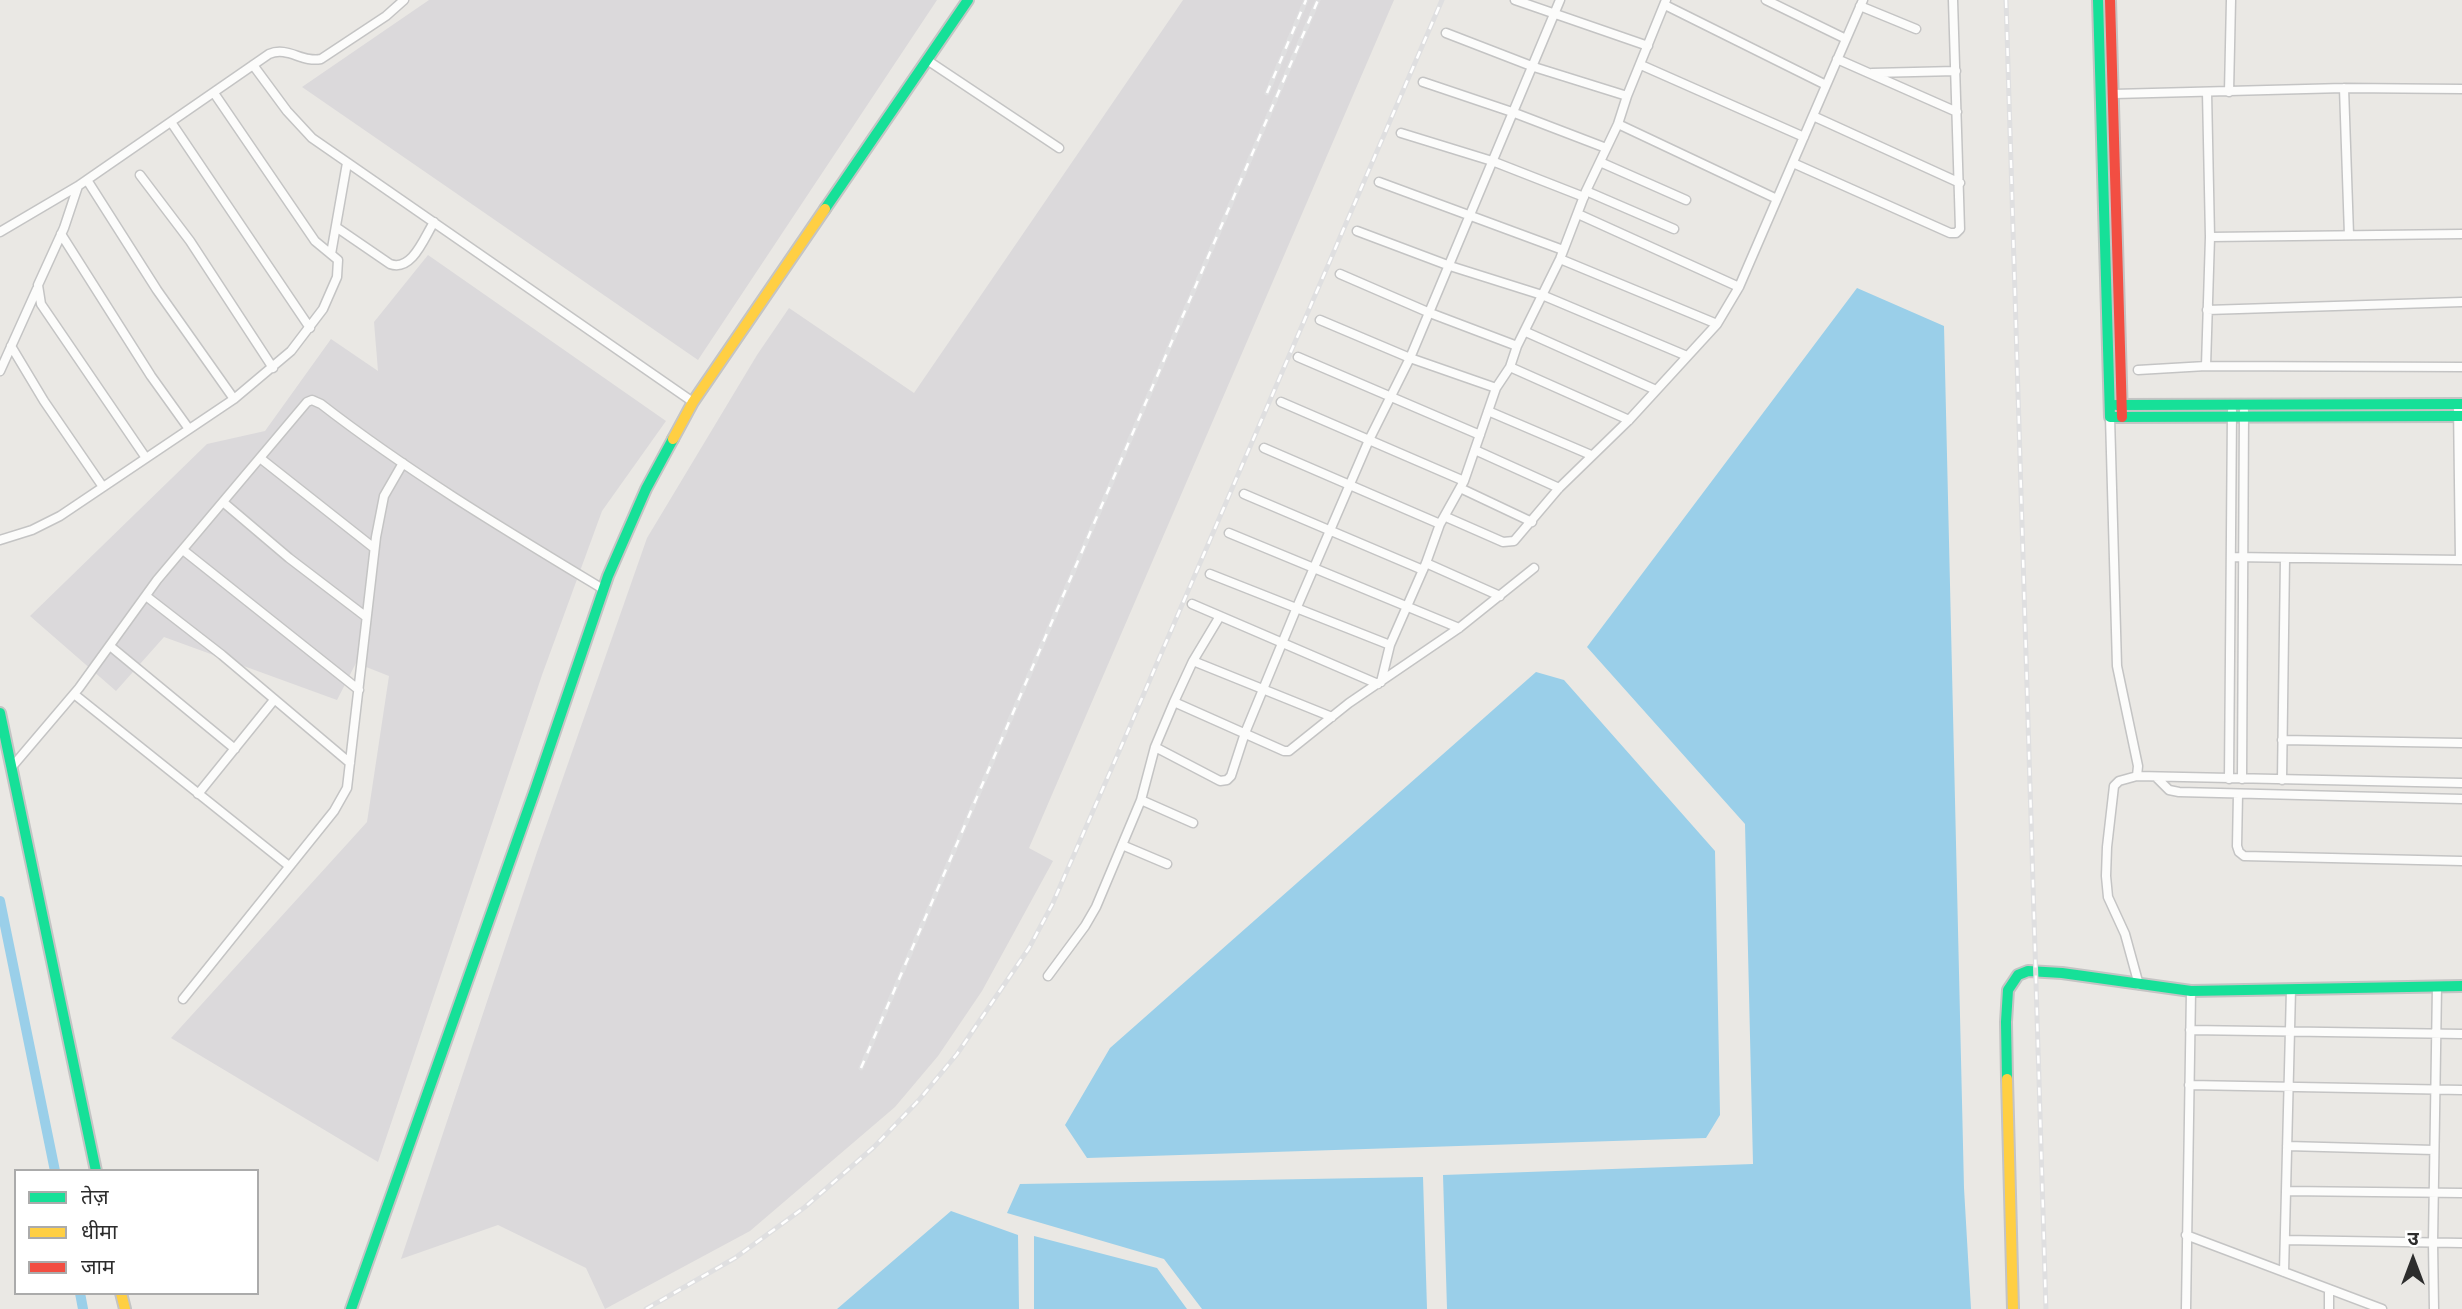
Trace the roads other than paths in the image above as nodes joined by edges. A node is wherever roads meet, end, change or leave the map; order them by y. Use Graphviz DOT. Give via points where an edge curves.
graph roads {
  1 [pos="404,0"];
  2 [pos="968,0"];
  3 [pos="1515,0"];
  4 [pos="1560,0"];
  5 [pos="1766,0"];
  6 [pos="1953,0"];
  7 [pos="2098,0"];
  8 [pos="2110,0"];
  9 [pos="2231,0"];
  10 [pos="1665,2"];
  11 [pos="1861,3"];
  12 [pos="1555,16"];
  13 [pos="1916,29"];
  14 [pos="1446,33"];
  15 [pos="1846,39"];
  16 [pos="1648,46"];
  17 [pos="927,60"];
  18 [pos="1837,60"];
  19 [pos="253,65"];
  20 [pos="1641,65"];
  21 [pos="1534,67"];
  22 [pos="1956,71"];
  23 [pos="1868,73"];
  24 [pos="1423,82"];
  25 [pos="1826,85"];
  26 [pos="2344,88"];
  27 [pos="2462,89"];
  28 [pos="2207,92"];
  29 [pos="2229,92"];
  30 [pos="214,93"];
  31 [pos="2113,94"];
  32 [pos="1627,96"];
  33 [pos="1512,112"];
  34 [pos="1957,112"];
  35 [pos="1812,116"];
  36 [pos="171,122"];
  37 [pos="1618,124"];
  38 [pos="1401,133"];
  39 [pos="1804,137"];
  40 [pos="1059,148"];
  41 [pos="1606,148"];
  42 [pos="1492,161"];
  43 [pos="1600,162"];
  44 [pos="347,163"];
  45 [pos="1793,163"];
  46 [pos="140,175"];
  47 [pos="87,180"];
  48 [pos="1379,182"];
  49 [pos="1960,183"];
  50 [pos="78,186"];
  51 [pos="1585,194"];
  52 [pos="1777,199"];
  53 [pos="1686,200"];
  54 [pos="1578,214"];
  55 [pos="1471,217"];
  56 [pos="433,222"];
  57 [pos="336,227"];
  58 [pos="1674,229"];
  59 [pos="1357,231"];
  60 [pos="0,232"];
  61 [pos="61,234"];
  62 [pos="2462,234"];
  63 [pos="2349,235"];
  64 [pos="2210,237"];
  65 [pos="331,254"];
  66 [pos="1561,254"];
  67 [pos="1450,266"];
  68 [pos="1339,274"];
  69 [pos="1739,287"];
  70 [pos="37,289"];
  71 [pos="1542,295"];
  72 [pos="2462,302"];
  73 [pos="2207,310"];
  74 [pos="1430,313"];
  75 [pos="1320,320"];
  76 [pos="1717,324"];
  77 [pos="310,328"];
  78 [pos="1526,332"];
  79 [pos="11,346"];
  80 [pos="1517,346"];
  81 [pos="1687,356"];
  82 [pos="1298,357"];
  83 [pos="1410,358"];
  84 [pos="2206,366"];
  85 [pos="1510,367"];
  86 [pos="2462,367"];
  87 [pos="273,368"];
  88 [pos="2138,370"];
  89 [pos="0,372"];
  90 [pos="1496,388"];
  91 [pos="1656,390"];
  92 [pos="1390,396"];
  93 [pos="234,399"];
  94 [pos="693,402"];
  95 [pos="1280,402"];
  96 [pos="2460,404"];
  97 [pos="2109,405"];
  98 [pos="2122,405"];
  99 [pos="2238,405"];
  100 [pos="1488,411"];
  101 [pos="2460,416"];
  102 [pos="2110,417"];
  103 [pos="2122,417"];
  104 [pos="2232,417"];
  105 [pos="2245,417"];
  106 [pos="1629,420"];
  107 [pos="189,429"];
  108 [pos="1480,435"];
  109 [pos="1369,440"];
  110 [pos="1264,448"];
  111 [pos="1475,450"];
  112 [pos="1591,456"];
  113 [pos="146,458"];
  114 [pos="260,458"];
  115 [pos="403,463"];
  116 [pos="1352,485"];
  117 [pos="1462,485"];
  118 [pos="103,487"];
  119 [pos="1559,488"];
  120 [pos="1244,494"];
  121 [pos="223,502"];
  122 [pos="1443,521"];
  123 [pos="1532,523"];
  124 [pos="1331,530"];
  125 [pos="1229,533"];
  126 [pos="0,540"];
  127 [pos="374,548"];
  128 [pos="183,550"];
  129 [pos="2231,557"];
  130 [pos="2244,558"];
  131 [pos="2285,558"];
  132 [pos="2461,560"];
  133 [pos="1425,567"];
  134 [pos="1534,568"];
  135 [pos="1314,569"];
  136 [pos="1210,574"];
  137 [pos="603,589"];
  138 [pos="146,596"];
  139 [pos="1500,596"];
  140 [pos="1192,604"];
  141 [pos="1297,607"];
  142 [pos="1408,608"];
  143 [pos="365,616"];
  144 [pos="1220,616"];
  145 [pos="1459,628"];
  146 [pos="1282,644"];
  147 [pos="1390,645"];
  148 [pos="110,646"];
  149 [pos="1193,660"];
  150 [pos="1380,683"];
  151 [pos="1263,689"];
  152 [pos="359,690"];
  153 [pos="74,694"];
  154 [pos="274,700"];
  155 [pos="1174,702"];
  156 [pos="0,713"];
  157 [pos="1332,717"];
  158 [pos="1245,733"];
  159 [pos="2282,740"];
  160 [pos="2462,743"];
  161 [pos="1155,747"];
  162 [pos="235,749"];
  163 [pos="351,763"];
  164 [pos="11,768"];
  165 [pos="2137,776"];
  166 [pos="2156,778"];
  167 [pos="2229,779"];
  168 [pos="2242,779"];
  169 [pos="2282,780"];
  170 [pos="2462,783"];
  171 [pos="198,794"];
  172 [pos="2238,794"];
  173 [pos="2462,799"];
  174 [pos="1141,800"];
  175 [pos="1193,823"];
  176 [pos="1122,845"];
  177 [pos="2462,861"];
  178 [pos="1167,864"];
  179 [pos="289,866"];
  180 [pos="1048,976"];
  181 [pos="2139,985"];
  182 [pos="2437,986"];
  183 [pos="2462,986"];
  184 [pos="2291,989"];
  185 [pos="2191,990"];
  186 [pos="183,999"];
  187 [pos="2190,1030"];
  188 [pos="2290,1032"];
  189 [pos="2435,1034"];
  190 [pos="2462,1034"];
  191 [pos="2189,1085"];
  192 [pos="2289,1086"];
  193 [pos="2435,1089"];
  194 [pos="2462,1090"];
  195 [pos="2287,1146"];
  196 [pos="2434,1150"];
  197 [pos="96,1169"];
  198 [pos="2286,1191"];
  199 [pos="2434,1193"];
  200 [pos="2462,1193"];
  201 [pos="2186,1235"];
  202 [pos="2285,1240"];
  203 [pos="2433,1242"];
  204 [pos="2462,1242"];
  205 [pos="2284,1272"];
  206 [pos="2329,1289"];
  207 [pos="351,1309"];
  208 [pos="2013,1309"];
  209 [pos="2186,1309"];
  210 [pos="2329,1309"];
  211 [pos="2382,1309"];
  212 [pos="2434,1309"];
  1 -- 19 [label="street" via="321,59 282,50"];
  2 -- 17 [label="street"];
  3 -- 12 [label="street"];
  4 -- 12 [label="street"];
  5 -- 15 [label="street"];
  6 -- 22 [label="street"];
  7 -- 97 [label="street"];
  8 -- 31 [label="street"];
  9 -- 29 [label="street"];
  10 -- 16 [label="street"];
  10 -- 25 [label="street"];
  11 -- 13 [label="street"];
  11 -- 15 [label="street"];
  12 -- 16 [label="street"];
  12 -- 21 [label="street"];
  14 -- 21 [label="street"];
  15 -- 18 [label="street"];
  16 -- 20 [label="street"];
  17 -- 40 [label="street"];
  17 -- 94 [label="street"];
  18 -- 23 [label="street"];
  18 -- 25 [label="street"];
  19 -- 30 [label="street"];
  19 -- 44 [label="street" via="302,128"];
  20 -- 32 [label="street"];
  20 -- 39 [label="street"];
  21 -- 32 [label="street"];
  21 -- 33 [label="street"];
  22 -- 23 [label="street"];
  22 -- 34 [label="street"];
  23 -- 34 [label="street"];
  24 -- 33 [label="street"];
  25 -- 35 [label="street"];
  26 -- 27 [label="street"];
  26 -- 29 [label="street"];
  26 -- 63 [label="street"];
  28 -- 29 [label="street"];
  28 -- 31 [label="street"];
  28 -- 64 [label="street"];
  30 -- 36 [label="street"];
  30 -- 65 [label="street" via="315,241"];
  31 -- 98 [label="street"];
  32 -- 37 [label="street"];
  33 -- 41 [label="street"];
  33 -- 42 [label="street"];
  34 -- 49 [label="street"];
  35 -- 39 [label="street"];
  35 -- 49 [label="street"];
  36 -- 47 [label="street"];
  36 -- 77 [label="street"];
  37 -- 41 [label="street"];
  37 -- 52 [label="street"];
  38 -- 42 [label="street"];
  39 -- 45 [label="street"];
  41 -- 43 [label="street"];
  42 -- 51 [label="street"];
  42 -- 55 [label="street"];
  43 -- 51 [label="street"];
  43 -- 53 [label="street"];
  44 -- 56 [label="street"];
  44 -- 57 [label="street"];
  45 -- 49 [label="street" via="1950,233 1956,233 1961,224"];
  45 -- 52 [label="street"];
  46 -- 87 [label="street" via="190,241"];
  47 -- 50 [label="street"];
  47 -- 93 [label="street"];
  48 -- 55 [label="street"];
  50 -- 60 [label="street"];
  50 -- 61 [label="street"];
  51 -- 54 [label="street"];
  51 -- 58 [label="street"];
  52 -- 69 [label="street"];
  54 -- 66 [label="street"];
  54 -- 69 [label="street"];
  55 -- 66 [label="street"];
  55 -- 67 [label="street"];
  56 -- 57 [label="street" via="408,261 398,266"];
  56 -- 94 [label="street"];
  57 -- 65 [label="street"];
  59 -- 67 [label="street"];
  61 -- 70 [label="street"];
  61 -- 107 [label="street"];
  62 -- 63 [label="street"];
  63 -- 64 [label="street"];
  64 -- 73 [label="street"];
  65 -- 77 [label="street" via="338,260 337,277"];
  66 -- 71 [label="street"];
  66 -- 76 [label="street"];
  67 -- 71 [label="street"];
  67 -- 74 [label="street"];
  68 -- 74 [label="street"];
  69 -- 76 [label="street"];
  70 -- 79 [label="street"];
  70 -- 113 [label="street" via="44,310"];
  71 -- 78 [label="street"];
  71 -- 81 [label="street"];
  72 -- 73 [label="street"];
  73 -- 84 [label="street"];
  74 -- 80 [label="street"];
  74 -- 83 [label="street"];
  75 -- 83 [label="street"];
  76 -- 81 [label="street"];
  77 -- 87 [label="street"];
  78 -- 80 [label="street"];
  78 -- 91 [label="street"];
  79 -- 89 [label="street"];
  79 -- 118 [label="street"];
  80 -- 85 [label="street"];
  81 -- 91 [label="street"];
  82 -- 92 [label="street"];
  83 -- 90 [label="street"];
  83 -- 92 [label="street"];
  84 -- 86 [label="street"];
  84 -- 88 [label="street"];
  85 -- 90 [label="street"];
  85 -- 106 [label="street"];
  87 -- 93 [label="street"];
  90 -- 100 [label="street"];
  91 -- 106 [label="street"];
  92 -- 108 [label="street"];
  92 -- 109 [label="street"];
  93 -- 107 [label="street"];
  94 -- 137 [label="street" via="646,489"];
  95 -- 109 [label="street"];
  96 -- 99 [label="street"];
  96 -- 101 [label="street"];
  97 -- 98 [label="street"];
  97 -- 102 [label="street"];
  98 -- 99 [label="street"];
  98 -- 103 [label="street"];
  99 -- 104 [label="street"];
  99 -- 105 [label="street"];
  100 -- 108 [label="street"];
  100 -- 112 [label="street"];
  101 -- 105 [label="street"];
  101 -- 132 [label="street"];
  102 -- 103 [label="street"];
  102 -- 165 [label="street" via="2117,666 2137,754"];
  103 -- 104 [label="street"];
  104 -- 105 [label="street"];
  104 -- 129 [label="street"];
  105 -- 130 [label="street"];
  106 -- 112 [label="street"];
  107 -- 113 [label="street"];
  108 -- 111 [label="street"];
  109 -- 116 [label="street"];
  109 -- 117 [label="street"];
  110 -- 116 [label="street"];
  111 -- 117 [label="street"];
  111 -- 119 [label="street"];
  112 -- 119 [label="street"];
  113 -- 118 [label="street"];
  114 -- 115 [label="street" via="312,400"];
  114 -- 121 [label="street"];
  114 -- 127 [label="street"];
  115 -- 127 [label="street" via="384,496"];
  115 -- 137 [label="street"];
  116 -- 122 [label="street"];
  116 -- 124 [label="street"];
  117 -- 122 [label="street"];
  117 -- 123 [label="street"];
  118 -- 126 [label="street" via="49,522"];
  119 -- 123 [label="street"];
  120 -- 124 [label="street"];
  121 -- 128 [label="street"];
  121 -- 143 [label="street"];
  122 -- 123 [label="street" via="1507,543"];
  122 -- 133 [label="street"];
  124 -- 133 [label="street"];
  124 -- 135 [label="street"];
  125 -- 135 [label="street"];
  127 -- 143 [label="street"];
  128 -- 138 [label="street"];
  128 -- 152 [label="street"];
  129 -- 130 [label="street"];
  129 -- 167 [label="street"];
  130 -- 131 [label="street"];
  130 -- 168 [label="street"];
  131 -- 132 [label="street"];
  131 -- 159 [label="street"];
  133 -- 139 [label="street"];
  133 -- 142 [label="street"];
  134 -- 139 [label="street"];
  135 -- 141 [label="street"];
  135 -- 142 [label="street"];
  136 -- 141 [label="street"];
  137 -- 207 [label="street"];
  138 -- 148 [label="street"];
  138 -- 154 [label="street"];
  139 -- 145 [label="street"];
  140 -- 144 [label="street"];
  141 -- 146 [label="street"];
  141 -- 147 [label="street"];
  142 -- 145 [label="street"];
  142 -- 147 [label="street"];
  143 -- 152 [label="street"];
  144 -- 146 [label="street"];
  144 -- 149 [label="street"];
  145 -- 150 [label="street"];
  146 -- 150 [label="street"];
  146 -- 151 [label="street"];
  147 -- 150 [label="street"];
  148 -- 153 [label="street"];
  148 -- 162 [label="street"];
  149 -- 151 [label="street"];
  149 -- 155 [label="street"];
  150 -- 157 [label="street"];
  151 -- 157 [label="street"];
  151 -- 158 [label="street"];
  152 -- 163 [label="street"];
  153 -- 164 [label="street"];
  153 -- 171 [label="street"];
  154 -- 162 [label="street"];
  154 -- 163 [label="street"];
  155 -- 158 [label="street"];
  155 -- 161 [label="street"];
  156 -- 164 [label="street"];
  157 -- 158 [label="street" via="1289,751"];
  158 -- 161 [label="street" via="1231,776 1223,782"];
  159 -- 160 [label="street"];
  159 -- 169 [label="street"];
  161 -- 174 [label="street"];
  162 -- 171 [label="street"];
  163 -- 179 [label="street" via="344,794 334,811"];
  164 -- 197 [label="street"];
  165 -- 166 [label="street"];
  165 -- 181 [label="street" via="2114,786 2106,876"];
  166 -- 167 [label="street"];
  166 -- 172 [label="street" via="2179,792"];
  167 -- 168 [label="street"];
  168 -- 169 [label="street"];
  169 -- 170 [label="street"];
  171 -- 179 [label="street"];
  172 -- 173 [label="street"];
  172 -- 177 [label="street" via="2237,846 2244,856"];
  174 -- 175 [label="street"];
  174 -- 176 [label="street"];
  176 -- 178 [label="street"];
  176 -- 180 [label="street" via="1091,916"];
  179 -- 186 [label="street"];
  181 -- 185 [label="street"];
  181 -- 208 [label="street" via="2028,971 2018,975 2008,990"];
  182 -- 183 [label="street"];
  182 -- 184 [label="street"];
  182 -- 189 [label="street"];
  184 -- 185 [label="street"];
  184 -- 188 [label="street"];
  185 -- 187 [label="street"];
  187 -- 188 [label="street"];
  187 -- 191 [label="street"];
  188 -- 189 [label="street"];
  188 -- 192 [label="street"];
  189 -- 190 [label="street"];
  189 -- 193 [label="street"];
  191 -- 192 [label="street"];
  191 -- 201 [label="street"];
  192 -- 193 [label="street"];
  192 -- 195 [label="street"];
  193 -- 194 [label="street"];
  193 -- 196 [label="street"];
  195 -- 196 [label="street"];
  195 -- 198 [label="street"];
  196 -- 199 [label="street"];
  198 -- 199 [label="street"];
  198 -- 202 [label="street"];
  199 -- 200 [label="street"];
  199 -- 203 [label="street"];
  201 -- 205 [label="street"];
  201 -- 209 [label="street"];
  202 -- 203 [label="street"];
  202 -- 205 [label="street"];
  203 -- 204 [label="street"];
  203 -- 212 [label="street"];
  205 -- 206 [label="street"];
  206 -- 210 [label="street"];
  206 -- 211 [label="street"];
}
